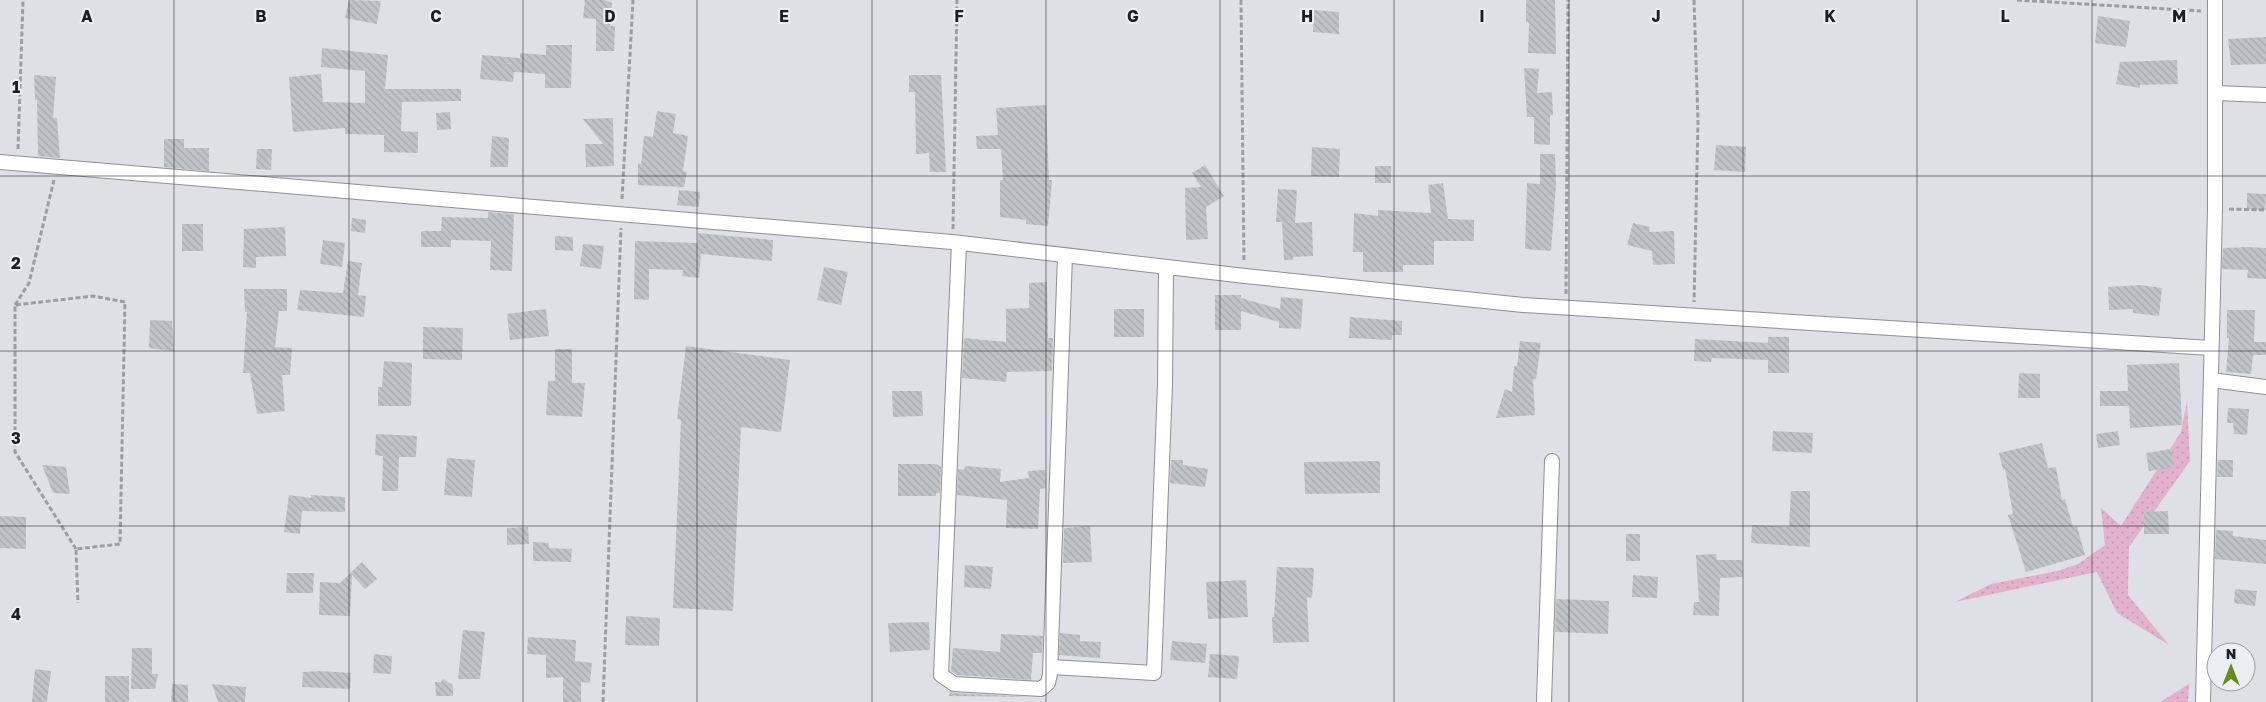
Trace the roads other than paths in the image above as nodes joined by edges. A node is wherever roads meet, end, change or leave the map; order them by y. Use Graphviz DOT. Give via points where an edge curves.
graph roads {
  1 [pos="2215,6"];
  2 [pos="2215,94"];
  3 [pos="2266,95"];
  4 [pos="0,162"];
  5 [pos="956,243"];
  6 [pos="1065,256"];
  7 [pos="1166,267"];
  8 [pos="2211,348"];
  9 [pos="2211,380"];
  10 [pos="2266,387"];
  11 [pos="1552,461"];
  12 [pos="1051,667"];
  13 [pos="1544,702"];
  14 [pos="2203,702"];
  1 -- 2 [label="street"];
  2 -- 3 [label="street"];
  2 -- 8 [label="street"];
  4 -- 5 [label="street"];
  5 -- 6 [label="street"];
  5 -- 12 [label="street" via="941,675 954,684 1041,689 1048,683"];
  6 -- 7 [label="street"];
  6 -- 12 [label="street"];
  7 -- 8 [label="street" via="1523,305"];
  7 -- 12 [label="street" via="1154,673"];
  8 -- 9 [label="street"];
  9 -- 10 [label="street"];
  9 -- 14 [label="street"];
  11 -- 13 [label="street"];
}
